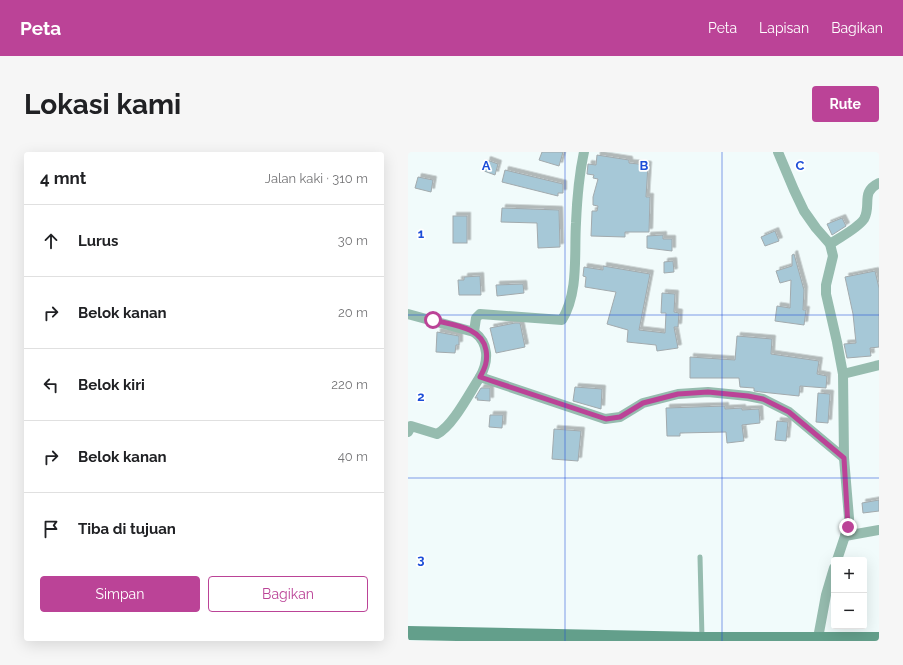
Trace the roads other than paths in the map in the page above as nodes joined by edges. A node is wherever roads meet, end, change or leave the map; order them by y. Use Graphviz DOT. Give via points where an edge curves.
graph roads {
  1 [pos="584,152"];
  2 [pos="778,152"];
  3 [pos="879,183"];
  4 [pos="830,244"];
  5 [pos="408,314"];
  6 [pos="474,332"];
  7 [pos="879,365"];
  8 [pos="843,374"];
  9 [pos="480,377"];
  10 [pos="408,432"];
  11 [pos="844,458"];
  12 [pos="879,530"];
  13 [pos="845,536"];
  14 [pos="700,557"];
  15 [pos="838,557"];
  16 [pos="831,578"];
  17 [pos="408,632"];
  18 [pos="818,638"];
  19 [pos="702,639"];
  20 [pos="879,639"];
  21 [pos="753,640"];
  1 -- 6 [label="street" via="579,177 573,284 567,312 562,320 480,314 476,318"];
  2 -- 4 [label="street" via="804,211"];
  3 -- 4 [label="street" via="868,193 864,219"];
  4 -- 8 [label="street" via="833,256 826,294"];
  5 -- 6 [label="street"];
  6 -- 9 [label="street" via="482,337 487,357 486,367"];
  7 -- 8 [label="street"];
  8 -- 11 [label="street"];
  9 -- 10 [label="street" via="442,432 437,434 411,426"];
  9 -- 11 [label="street" via="606,419 620,417 643,403 678,394 708,392 763,399 789,412"];
  11 -- 13 [label="street" via="849,518"];
  12 -- 13 [label="street"];
  13 -- 15 [label="street"];
  14 -- 19 [label="lane"];
  16 -- 18 [label="street"];
  17 -- 19 [label="main road"];
  18 -- 20 [label="main road"];
  18 -- 21 [label="main road"];
  19 -- 21 [label="main road"];
}
